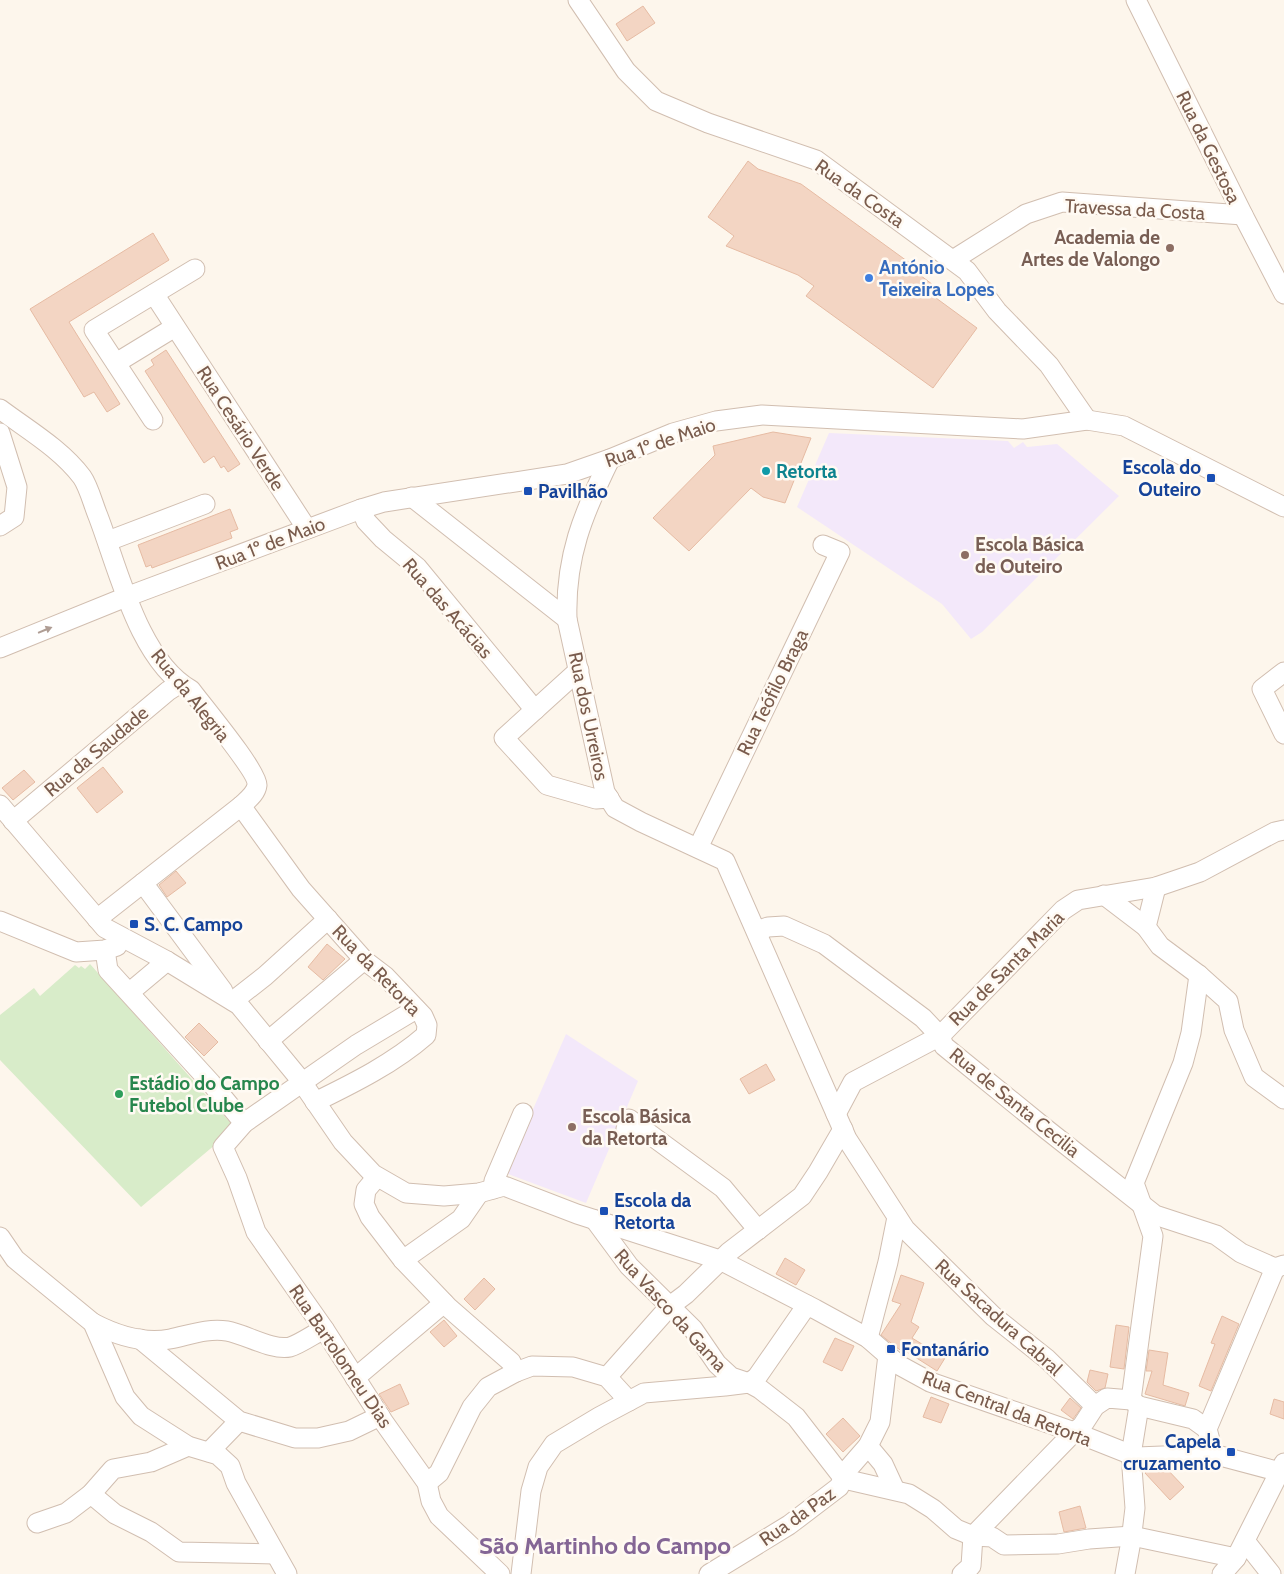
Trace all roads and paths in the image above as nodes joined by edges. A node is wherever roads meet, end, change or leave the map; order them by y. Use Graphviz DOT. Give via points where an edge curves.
graph roads {
  1 [pos="578,0"];
  2 [pos="1136,0"];
  3 [pos="1242,215"];
  4 [pos="953,260"];
  5 [pos="195,269"];
  6 [pos="154,294"];
  7 [pos="1284,294"];
  8 [pos="175,328"];
  9 [pos="116,363"];
  10 [pos="0,409"];
  11 [pos="153,420"];
  12 [pos="1087,420"];
  13 [pos="0,433"];
  14 [pos="610,459"];
  15 [pos="412,497"];
  16 [pos="205,504"];
  17 [pos="1284,507"];
  18 [pos="361,509"];
  19 [pos="0,526"];
  20 [pos="307,529"];
  21 [pos="108,541"];
  22 [pos="822,545"];
  23 [pos="126,597"];
  24 [pos="567,620"];
  25 [pos="0,648"];
  26 [pos="579,670"];
  27 [pos="1284,672"];
  28 [pos="179,684"];
  29 [pos="535,710"];
  30 [pos="1284,734"];
  31 [pos="609,798"];
  32 [pos="0,805"];
  33 [pos="241,806"];
  34 [pos="13,821"];
  35 [pos="1284,830"];
  36 [pos="698,848"];
  37 [pos="143,883"];
  38 [pos="1156,887"];
  39 [pos="1104,895"];
  40 [pos="97,919"];
  41 [pos="328,919"];
  42 [pos="0,921"];
  43 [pos="1146,927"];
  44 [pos="757,931"];
  45 [pos="127,940"];
  46 [pos="105,950"];
  47 [pos="364,960"];
  48 [pos="167,961"];
  49 [pos="1199,975"];
  50 [pos="130,992"];
  51 [pos="230,1000"];
  52 [pos="416,1009"];
  53 [pos="940,1036"];
  54 [pos="268,1041"];
  55 [pos="302,1083"];
  56 [pos="1284,1099"];
  57 [pos="315,1102"];
  58 [pos="523,1113"];
  59 [pos="839,1122"];
  60 [pos="244,1124"];
  61 [pos="626,1129"];
  62 [pos="377,1176"];
  63 [pos="486,1191"];
  64 [pos="1141,1202"];
  65 [pos="897,1217"];
  66 [pos="595,1220"];
  67 [pos="758,1230"];
  68 [pos="0,1237"];
  69 [pos="403,1260"];
  70 [pos="720,1260"];
  71 [pos="1280,1266"];
  72 [pos="444,1303"];
  73 [pos="807,1305"];
  74 [pos="670,1306"];
  75 [pos="93,1323"];
  76 [pos="324,1329"];
  77 [pos="868,1338"];
  78 [pos="140,1339"];
  79 [pos="888,1356"];
  80 [pos="516,1372"];
  81 [pos="607,1377"];
  82 [pos="355,1378"];
  83 [pos="749,1383"];
  84 [pos="629,1401"];
  85 [pos="1135,1403"];
  86 [pos="1095,1406"];
  87 [pos="380,1416"];
  88 [pos="239,1421"];
  89 [pos="1207,1429"];
  90 [pos="1074,1432"];
  91 [pos="188,1446"];
  92 [pos="868,1446"];
  93 [pos="209,1452"];
  94 [pos="1213,1454"];
  95 [pos="1132,1455"];
  96 [pos="1283,1469"];
  97 [pos="844,1479"];
  98 [pos="427,1483"];
  99 [pos="895,1490"];
  100 [pos="91,1494"];
  101 [pos="37,1523"];
  102 [pos="973,1536"];
  103 [pos="1132,1536"];
  104 [pos="1240,1550"];
  105 [pos="276,1554"];
  106 [pos="287,1574"];
  107 [pos="500,1574"];
  108 [pos="521,1574"];
  109 [pos="709,1574"];
  110 [pos="962,1574"];
  111 [pos="1125,1574"];
  112 [pos="1222,1574"];
  113 [pos="1271,1574"];
  1 -- 4 [label="street, Rua da Costa" via="626,71 656,101 708,123 816,160"];
  2 -- 3 [label="street, Rua da Gestosa"];
  3 -- 4 [label="street, Travessa da Costa" via="1062,202 1026,214"];
  3 -- 7 [label="street, Rua da Gestosa"];
  4 -- 12 [label="street, Rua da Costa" via="967,271 997,311 1049,365"];
  5 -- 6 [label="street"];
  6 -- 8 [label="street, Rua Cesário Verde"];
  6 -- 9 [label="street" via="94,330"];
  8 -- 9 [label="street"];
  8 -- 20 [label="street, Rua Cesário Verde"];
  9 -- 11 [label="street"];
  10 -- 21 [label="street, Rua da Alegria" via="59,453 83,478"];
  12 -- 14 [label="street, Rua 1º de Maio" via="1023,429 762,415 716,421 682,430"];
  12 -- 17 [label="street, Rua 1º de Maio" via="1124,426"];
  13 -- 19 [label="street" via="17,486 14,516"];
  14 -- 15 [label="street, Rua 1º de Maio" via="566,474"];
  14 -- 24 [label="street, Rua dos Urreiros" via="589,501 571,558 566,596"];
  15 -- 18 [label="street, Rua 1º de Maio"];
  15 -- 24 [label="street"];
  16 -- 21 [label="street"];
  18 -- 20 [label="street, Rua 1º de Maio"];
  18 -- 29 [label="street, Rua das Acácias" via="366,521 383,539 417,567"];
  20 -- 23 [label="street, Rua 1º de Maio"];
  21 -- 23 [label="street, Rua da Alegria"];
  22 -- 36 [label="street, Rua Teófilo Braga" via="840,552"];
  25 -- 23 [label="street, one-way"];
  23 -- 28 [label="street, Rua da Alegria" via="142,633"];
  24 -- 26 [label="street, Rua dos Urreiros"];
  26 -- 29 [label="street"];
  26 -- 31 [label="street, Rua dos Urreiros" via="605,792"];
  27 -- 30 [label="street" via="1262,689"];
  28 -- 33 [label="street, Rua da Alegria" via="191,690 246,762 257,782 256,791"];
  28 -- 34 [label="street, Rua da Saudade"];
  29 -- 31 [label="street" via="504,738 547,784 596,799"];
  31 -- 36 [label="street, Rua dos Urreiros" via="615,808"];
  32 -- 34 [label="street, Rua Central da Retorta"];
  33 -- 37 [label="street, Rua da Alegria"];
  33 -- 41 [label="street, Rua da Retorta" via="301,889"];
  34 -- 40 [label="street, Rua Central da Retorta"];
  35 -- 38 [label="street, Rua de Santa Maria" via="1200,872"];
  36 -- 44 [label="street, Rua dos Urreiros" via="725,861"];
  37 -- 40 [label="street, Rua da Alegria"];
  37 -- 51 [label="street, Rua Central da Retorta"];
  38 -- 39 [label="street, Rua de Santa Maria"];
  38 -- 43 [label="street"];
  39 -- 43 [label="street"];
  39 -- 53 [label="street, Rua de Santa Maria" via="1078,900 1062,910"];
  40 -- 45 [label="street, Rua Central da Retorta" via="105,928"];
  41 -- 47 [label="street, Rua da Retorta"];
  41 -- 51 [label="street" via="265,976"];
  42 -- 46 [label="street" via="76,952"];
  43 -- 49 [label="street" via="1160,946"];
  44 -- 53 [label="street, Rua de Santa Cecilia" via="784,926 824,944 923,1018"];
  44 -- 59 [label="street, Rua Sacadura Cabral"];
  45 -- 46 [label="street"];
  45 -- 48 [label="street, Rua Central da Retorta"];
  46 -- 50 [label="street" via="108,970"];
  47 -- 52 [label="street, Rua da Retorta" via="385,976"];
  47 -- 54 [label="street"];
  48 -- 50 [label="street"];
  48 -- 51 [label="street, Rua Central da Retorta"];
  49 -- 56 [label="street" via="1228,1001 1234,1030 1254,1077"];
  49 -- 64 [label="street" via="1182,1063 1134,1182"];
  50 -- 60 [label="street"];
  51 -- 54 [label="street, Rua Central da Retorta" via="239,1005"];
  52 -- 55 [label="street"];
  52 -- 57 [label="street, Rua da Retorta" via="427,1025 426,1035 380,1068"];
  53 -- 59 [label="street, Rua de Santa Maria" via="853,1082"];
  53 -- 64 [label="street, Rua de Santa Cecilia" via="944,1046"];
  54 -- 55 [label="street, Rua Central da Retorta"];
  55 -- 57 [label="street, Rua Central da Retorta"];
  55 -- 60 [label="street"];
  57 -- 62 [label="street, Rua Central da Retorta" via="342,1142"];
  58 -- 63 [label="street" via="494,1182"];
  59 -- 65 [label="street, Rua Sacadura Cabral"];
  59 -- 67 [label="street, Rua de Santa Maria" via="818,1172 802,1196"];
  60 -- 76 [label="street, Rua Bartolomeu Dias" via="223,1147 256,1232"];
  61 -- 67 [label="street" via="629,1119 723,1188"];
  62 -- 63 [label="street, Rua Central da Retorta" via="406,1193 444,1196"];
  62 -- 69 [label="street" via="366,1190 364,1204 370,1217"];
  63 -- 66 [label="street, Rua Central da Retorta" via="504,1186"];
  63 -- 69 [label="street" via="462,1219"];
  64 -- 71 [label="street, Rua de Santa Cecilia" via="1155,1214 1216,1235 1241,1253"];
  64 -- 85 [label="street" via="1153,1236"];
  65 -- 77 [label="street"];
  65 -- 86 [label="street, Rua Sacadura Cabral" via="904,1228 993,1316 1047,1359"];
  66 -- 70 [label="street, Rua Central da Retorta"];
  66 -- 74 [label="street, Rua Vasco da Gama" via="629,1266"];
  67 -- 70 [label="street, Rua de Santa Maria"];
  68 -- 75 [label="street" via="15,1259"];
  69 -- 72 [label="street"];
  70 -- 73 [label="street, Rua Central da Retorta"];
  70 -- 74 [label="street, Rua de Santa Maria"];
  71 -- 89 [label="street"];
  72 -- 80 [label="street" via="511,1362"];
  72 -- 82 [label="street"];
  73 -- 77 [label="street, Rua Central da Retorta"];
  73 -- 83 [label="street" via="757,1377"];
  74 -- 81 [label="street, Rua de Santa Maria"];
  74 -- 83 [label="street, Rua Vasco da Gama" via="693,1329 717,1364 731,1377"];
  75 -- 78 [label="street" via="110,1332"];
  75 -- 91 [label="street" via="125,1397 141,1416"];
  76 -- 78 [label="street" via="289,1347 270,1345 228,1331 207,1330 168,1340"];
  76 -- 82 [label="street, Rua Bartolomeu Dias"];
  77 -- 79 [label="street, Rua Central da Retorta"];
  78 -- 88 [label="street"];
  79 -- 90 [label="street, Rua Central da Retorta" via="930,1382"];
  79 -- 92 [label="street, Rua da Paz" via="880,1422"];
  80 -- 81 [label="street" via="532,1366 573,1367"];
  80 -- 98 [label="street" via="488,1387 472,1407 439,1473"];
  81 -- 84 [label="street"];
  82 -- 87 [label="street, Rua Bartolomeu Dias"];
  83 -- 84 [label="street" via="644,1393"];
  83 -- 97 [label="street, Rua Vasco da Gama" via="796,1417"];
  84 -- 108 [label="street" via="554,1444 538,1467 531,1490"];
  85 -- 86 [label="street" via="1107,1398"];
  85 -- 89 [label="street" via="1193,1419"];
  85 -- 95 [label="street"];
  86 -- 90 [label="street"];
  87 -- 88 [label="street" via="349,1430 318,1438 295,1438"];
  87 -- 98 [label="street, Rua Bartolomeu Dias"];
  88 -- 93 [label="street"];
  89 -- 94 [label="street"];
  90 -- 95 [label="street, Rua Central da Retorta"];
  90 -- 102 [label="street"];
  91 -- 93 [label="street"];
  91 -- 100 [label="street" via="151,1462 113,1469"];
  92 -- 97 [label="street, Rua da Paz" via="848,1469"];
  92 -- 99 [label="street" via="883,1464"];
  93 -- 105 [label="street" via="230,1466 236,1483"];
  94 -- 95 [label="street, Rua Central da Retorta"];
  94 -- 96 [label="street, Rua Central da Retorta"];
  95 -- 103 [label="street" via="1135,1508"];
  96 -- 104 [label="street"];
  97 -- 99 [label="street"];
  97 -- 109 [label="street, Rua da Paz" via="839,1487 790,1526"];
  98 -- 107 [label="street, Rua Bartolomeu Dias" via="431,1501 440,1516"];
  99 -- 102 [label="street" via="909,1494 956,1529"];
  100 -- 101 [label="street" via="66,1513"];
  100 -- 105 [label="street" via="115,1514 151,1532 180,1552"];
  102 -- 103 [label="street" via="992,1537 1004,1545 1058,1544"];
  102 -- 110 [label="street" via="972,1566"];
  103 -- 104 [label="street"];
  103 -- 111 [label="street"];
  104 -- 112 [label="street"];
  104 -- 113 [label="street"];
  105 -- 106 [label="street"];
}
